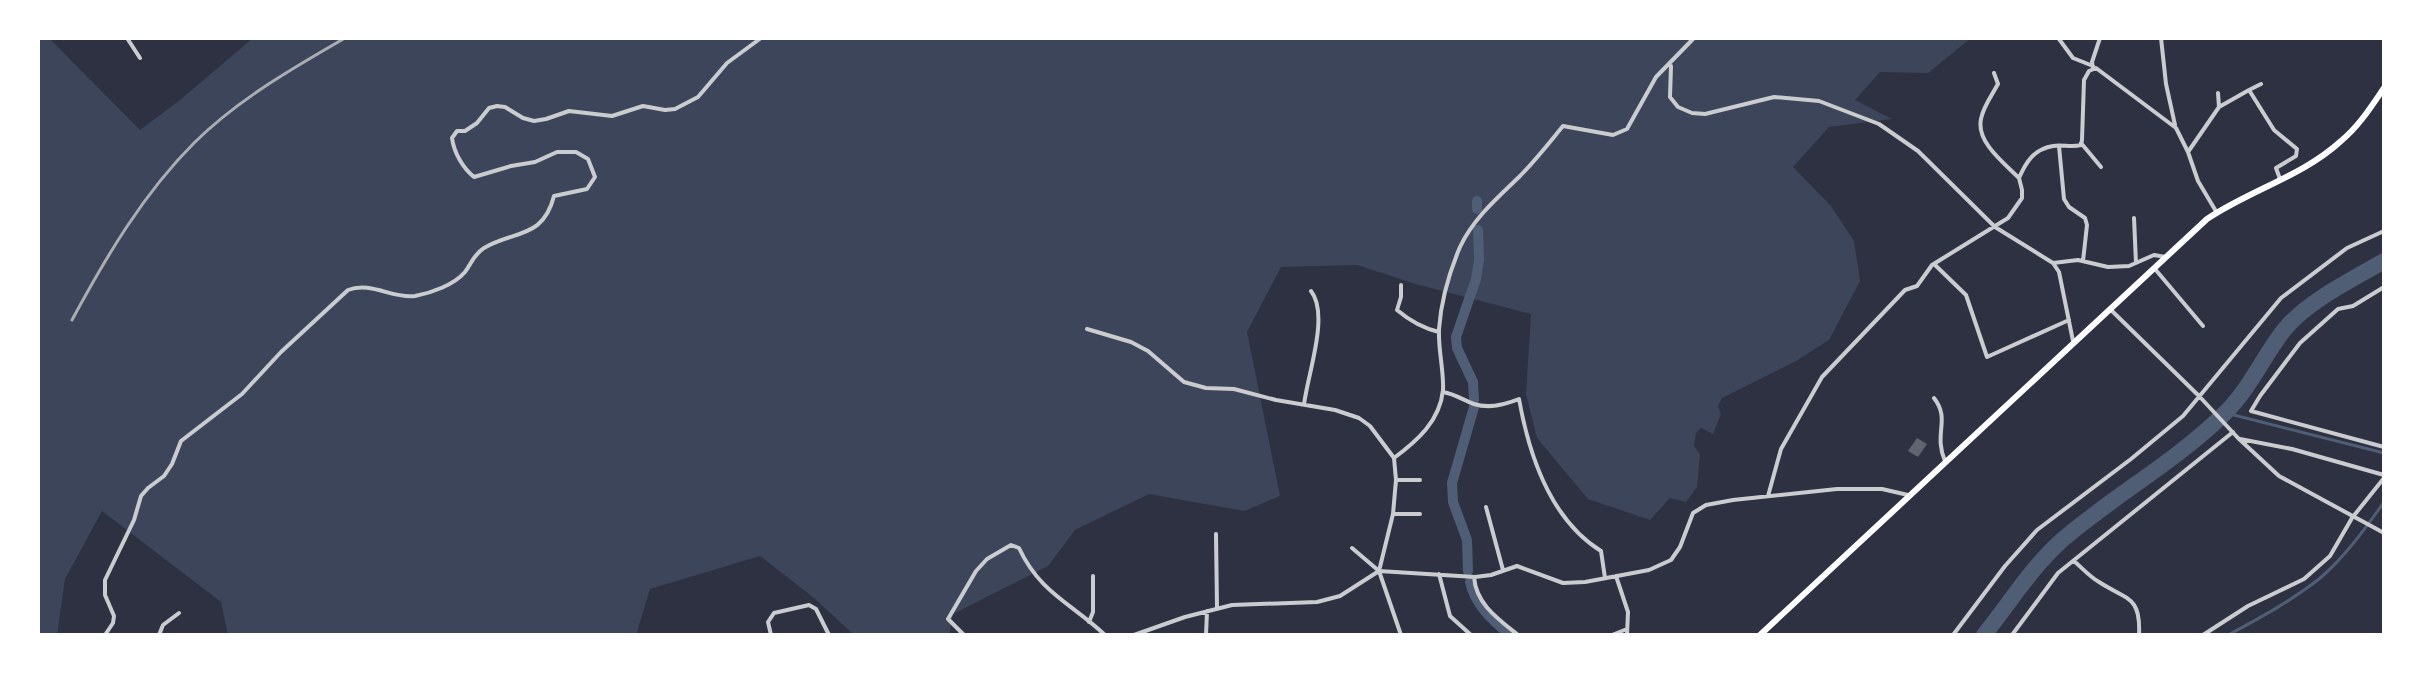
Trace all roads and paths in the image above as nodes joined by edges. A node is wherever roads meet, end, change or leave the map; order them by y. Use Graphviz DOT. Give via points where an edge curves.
graph roads {
  1 [pos="127,38"];
  2 [pos="761,38"];
  3 [pos="1694,38"];
  4 [pos="2161,38"];
  5 [pos="2059,39"];
  6 [pos="2098,40"];
  7 [pos="140,58"];
  8 [pos="1671,63"];
  9 [pos="2093,68"];
  10 [pos="1994,73"];
  11 [pos="2261,84"];
  12 [pos="2384,88"];
  13 [pos="2249,90"];
  14 [pos="2218,93"];
  15 [pos="2381,96"];
  16 [pos="2219,107"];
  17 [pos="2176,128"];
  18 [pos="2081,143"];
  19 [pos="2059,146"];
  20 [pos="2188,152"];
  21 [pos="2101,167"];
  22 [pos="2019,178"];
  23 [pos="2280,179"];
  24 [pos="2217,213"];
  25 [pos="2134,218"];
  26 [pos="1995,227"];
  27 [pos="2384,231"];
  28 [pos="2166,257"];
  29 [pos="2083,261"];
  30 [pos="2053,263"];
  31 [pos="2136,263"];
  32 [pos="1934,264"];
  33 [pos="2155,269"];
  34 [pos="1401,285"];
  35 [pos="2384,287"];
  36 [pos="1311,291"];
  37 [pos="2111,310"];
  38 [pos="2069,320"];
  39 [pos="2203,326"];
  40 [pos="1087,329"];
  41 [pos="1439,332"];
  42 [pos="2073,342"];
  43 [pos="1443,392"];
  44 [pos="2199,396"];
  45 [pos="1934,398"];
  46 [pos="1304,405"];
  47 [pos="2231,430"];
  48 [pos="2238,438"];
  49 [pos="2384,447"];
  50 [pos="1394,458"];
  51 [pos="1946,463"];
  52 [pos="2384,477"];
  53 [pos="1396,480"];
  54 [pos="1420,480"];
  55 [pos="1768,496"];
  56 [pos="1911,496"];
  57 [pos="1486,507"];
  58 [pos="1393,514"];
  59 [pos="1420,514"];
  60 [pos="2352,518"];
  61 [pos="2384,533"];
  62 [pos="1216,534"];
  63 [pos="1352,548"];
  64 [pos="2074,561"];
  65 [pos="1503,570"];
  66 [pos="1379,571"];
  67 [pos="1439,574"];
  68 [pos="1093,576"];
  69 [pos="1616,576"];
  70 [pos="1474,577"];
  71 [pos="1605,578"];
  72 [pos="1217,608"];
  73 [pos="1207,611"];
  74 [pos="179,613"];
  75 [pos="1089,622"];
  76 [pos="1627,632"];
  77 [pos="105,635"];
  78 [pos="159,635"];
  79 [pos="771,635"];
  80 [pos="829,635"];
  81 [pos="964,635"];
  82 [pos="1105,635"];
  83 [pos="1134,635"];
  84 [pos="1206,635"];
  85 [pos="1401,635"];
  86 [pos="1471,635"];
  87 [pos="1518,635"];
  88 [pos="1612,635"];
  89 [pos="1760,635"];
  90 [pos="1953,635"];
  91 [pos="2012,635"];
  92 [pos="2139,635"];
  93 [pos="2203,635"];
  1 -- 7 [label="street"];
  2 -- 77 [label="street" via="727,63 698,97 675,109 643,106 612,116 569,111 534,121 497,106 465,131 457,131 453,145 474,177 557,152 576,152 588,159 595,177 587,189 554,196 550,212 533,230 482,249 464,274 445,286 415,296 357,286 348,290 242,394 181,441 164,476 141,496 105,580 114,616"];
  3 -- 8 [label="street"];
  4 -- 17 [label="street"];
  5 -- 9 [label="street" via="2073,58"];
  6 -- 9 [label="street"];
  8 -- 26 [label="street" via="1670,97 1692,113 1774,97 1819,101 1879,124 1918,151"];
  8 -- 41 [label="street" via="1656,77 1627,129 1613,135 1563,126 1500,193 1460,247 1442,300"];
  9 -- 17 [label="street"];
  9 -- 18 [label="street" via="2084,80"];
  10 -- 22 [label="street" via="1998,84 1980,122 1983,137"];
  11 -- 13 [label="street"];
  12 -- 15 [label="main road"];
  13 -- 16 [label="street"];
  13 -- 23 [label="street" via="2274,130 2297,149 2296,156 2276,168"];
  14 -- 16 [label="street"];
  15 -- 23 [label="main road" via="2340,142"];
  16 -- 20 [label="street"];
  17 -- 20 [label="street"];
  18 -- 19 [label="street"];
  18 -- 21 [label="street"];
  19 -- 22 [label="street" via="2027,160"];
  19 -- 29 [label="street" via="2064,199 2087,225"];
  20 -- 24 [label="street"];
  22 -- 26 [label="street" via="2022,198"];
  23 -- 24 [label="main road"];
  24 -- 28 [label="main road"];
  25 -- 31 [label="street"];
  26 -- 30 [label="street"];
  26 -- 32 [label="street"];
  27 -- 44 [label="street" via="2347,248 2281,298"];
  28 -- 31 [label="street" via="2154,255"];
  28 -- 33 [label="main road"];
  29 -- 30 [label="street"];
  29 -- 31 [label="street" via="2108,267"];
  30 -- 38 [label="street"];
  32 -- 38 [label="street" via="1966,295 1987,357"];
  32 -- 55 [label="street" via="1822,377 1781,449"];
  33 -- 37 [label="main road"];
  33 -- 39 [label="street"];
  34 -- 41 [label="street" via="1397,310"];
  35 -- 49 [label="street" via="2338,309 2300,343 2251,411"];
  36 -- 46 [label="street" via="1319,315"];
  37 -- 42 [label="main road"];
  37 -- 44 [label="street"];
  38 -- 42 [label="street"];
  40 -- 46 [label="street" via="1148,351 1184,382"];
  41 -- 43 [label="street"];
  42 -- 51 [label="main road"];
  43 -- 50 [label="street" via="1423,435"];
  43 -- 71 [label="street" via="1481,405 1519,399 1541,476 1569,523 1601,551"];
  44 -- 47 [label="street"];
  44 -- 90 [label="street" via="2183,416 2037,530"];
  45 -- 51 [label="street" via="1943,413 1939,444"];
  46 -- 50 [label="street" via="1359,418"];
  47 -- 48 [label="street"];
  47 -- 64 [label="street"];
  48 -- 52 [label="street"];
  48 -- 60 [label="street" via="2279,476"];
  50 -- 53 [label="street"];
  51 -- 56 [label="main road"];
  52 -- 60 [label="street"];
  53 -- 54 [label="street"];
  53 -- 58 [label="street"];
  55 -- 56 [label="street" via="1857,488"];
  55 -- 69 [label="street" via="1699,508 1671,560"];
  56 -- 89 [label="main road"];
  57 -- 65 [label="street"];
  58 -- 59 [label="street"];
  58 -- 66 [label="street"];
  60 -- 61 [label="street"];
  60 -- 93 [label="street" via="2330,556 2304,579"];
  62 -- 72 [label="street"];
  63 -- 66 [label="street"];
  64 -- 91 [label="street" via="2052,580"];
  64 -- 92 [label="street" via="2133,603"];
  65 -- 70 [label="street"];
  65 -- 71 [label="street" via="1521,567 1567,584"];
  66 -- 67 [label="street"];
  66 -- 72 [label="street" via="1340,596 1317,602"];
  66 -- 85 [label="street"];
  67 -- 70 [label="street"];
  67 -- 86 [label="street" via="1450,616"];
  68 -- 75 [label="street"];
  69 -- 71 [label="street"];
  69 -- 76 [label="street" via="1628,612"];
  70 -- 87 [label="street" via="1483,603"];
  72 -- 73 [label="street"];
  73 -- 83 [label="street"];
  73 -- 84 [label="street"];
  74 -- 78 [label="street"];
  75 -- 81 [label="street" via="1046,589 1028,569 1019,548 1011,545 976,571 948,619"];
  75 -- 82 [label="street"];
  76 -- 88 [label="street"];
  79 -- 80 [label="street" via="768,622 774,613 809,605"];
}
